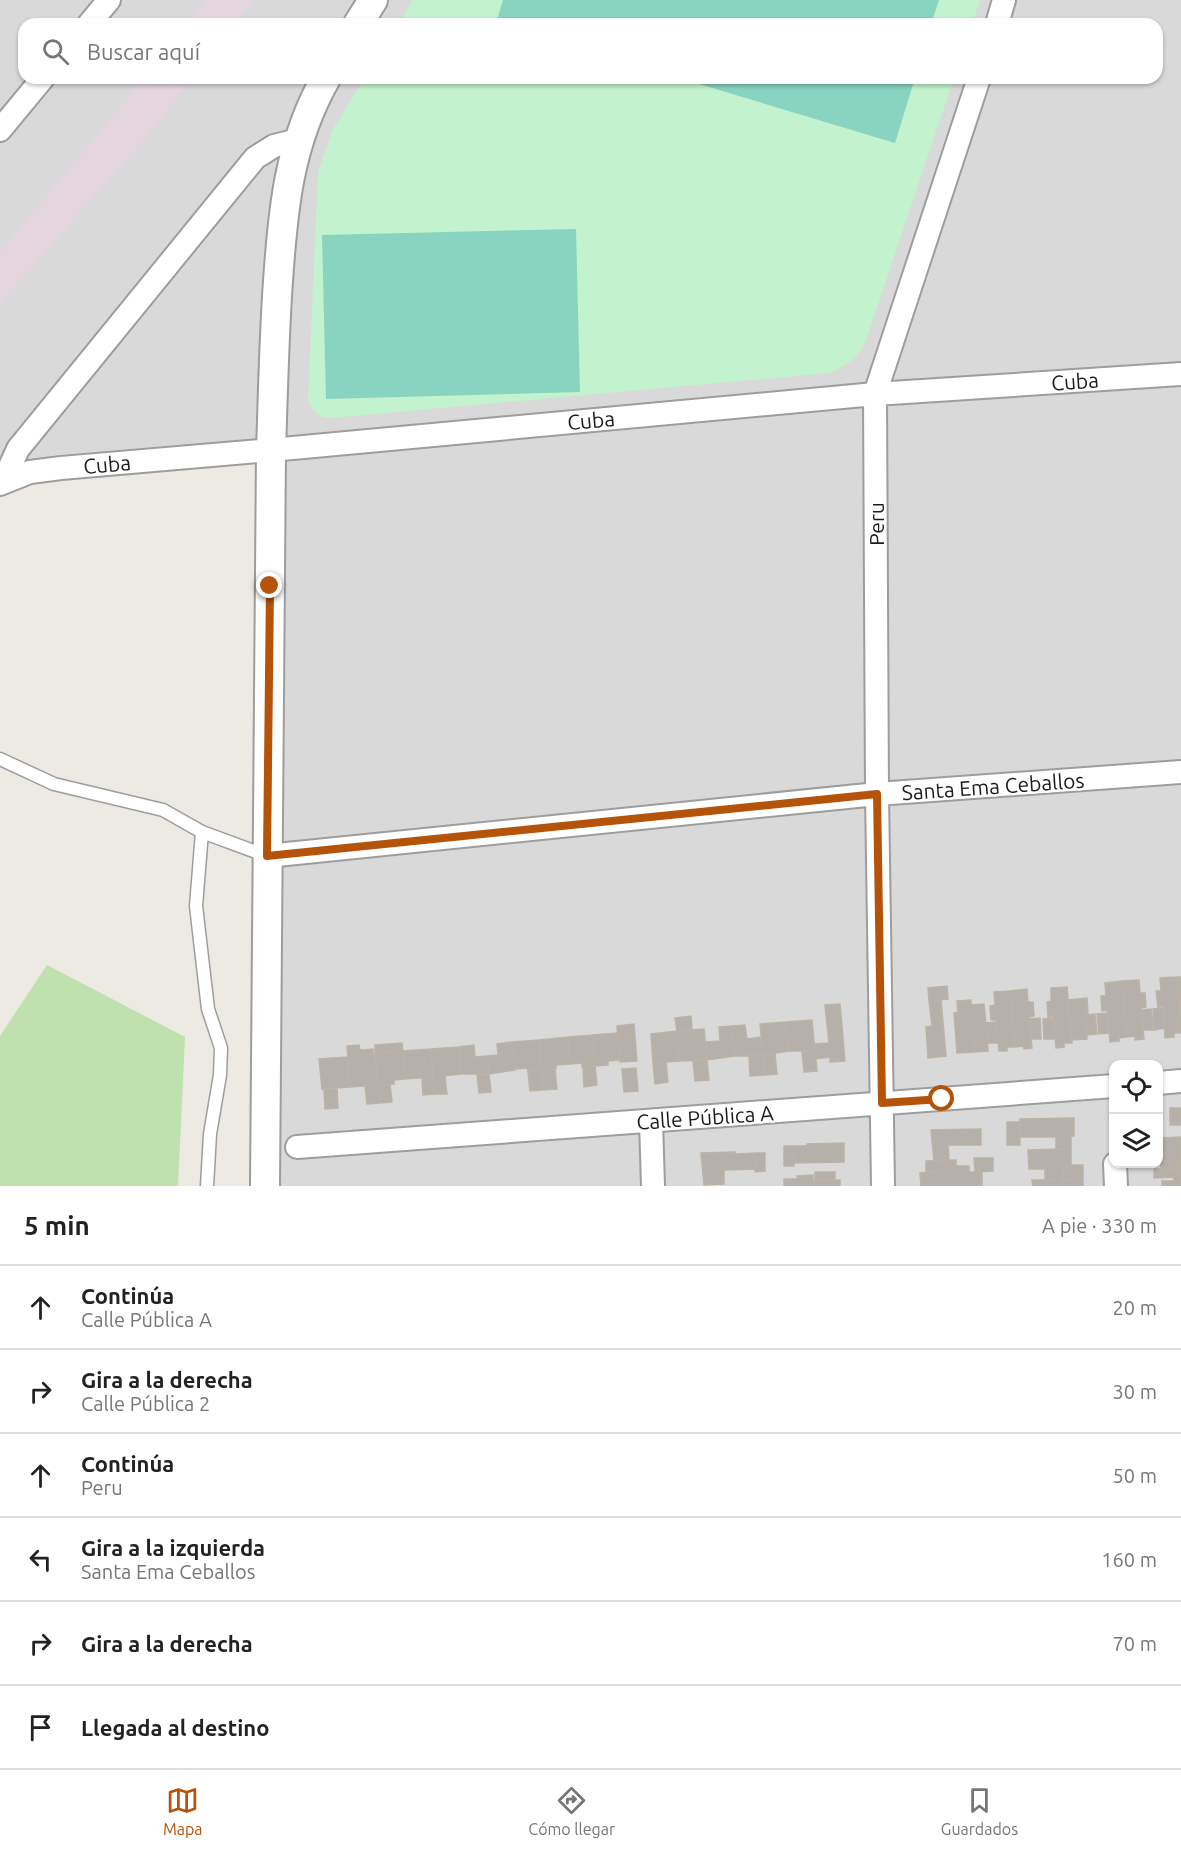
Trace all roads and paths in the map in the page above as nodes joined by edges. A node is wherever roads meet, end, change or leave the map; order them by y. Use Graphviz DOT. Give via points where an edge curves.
graph roads {
  1 [pos="109,0"];
  2 [pos="373,0"];
  3 [pos="1004,0"];
  4 [pos="94,18"];
  5 [pos="362,18"];
  6 [pos="999,18"];
  7 [pos="39,84"];
  8 [pos="323,84"];
  9 [pos="977,84"];
  10 [pos="0,130"];
  11 [pos="298,140"];
  12 [pos="1181,374"];
  13 [pos="875,394"];
  14 [pos="272,450"];
  15 [pos="2,483"];
  16 [pos="0,759"];
  17 [pos="1181,772"];
  18 [pos="877,794"];
  19 [pos="202,832"];
  20 [pos="267,856"];
  21 [pos="1181,1081"];
  22 [pos="1163,1083"];
  23 [pos="1109,1086"];
  24 [pos="882,1103"];
  25 [pos="651,1121"];
  26 [pos="297,1147"];
  27 [pos="1115,1168"];
  28 [pos="207,1186"];
  29 [pos="265,1186"];
  30 [pos="652,1186"];
  31 [pos="883,1186"];
  32 [pos="1116,1186"];
  1 -- 4 [label="street"];
  2 -- 5 [label="street"];
  3 -- 6 [label="street"];
  7 -- 10 [label="street"];
  8 -- 11 [label="street"];
  9 -- 13 [label="street, Peru"];
  11 -- 14 [label="street" via="283,211 274,335"];
  11 -- 15 [label="street" via="274,147 255,159 18,449"];
  12 -- 13 [label="street, Cuba"];
  13 -- 14 [label="street, Cuba"];
  13 -- 18 [label="street, Peru"];
  14 -- 15 [label="street, Cuba" via="61,468 30,472"];
  14 -- 20 [label="street"];
  16 -- 19 [label="lane" via="54,784 163,810"];
  17 -- 18 [label="street, Santa Ema Ceballos"];
  18 -- 20 [label="street, Santa Ema Ceballos"];
  18 -- 24 [label="street, Peru"];
  19 -- 20 [label="lane"];
  19 -- 28 [label="lane" via="196,906 208,1009 221,1048"];
  20 -- 29 [label="street"];
  21 -- 22 [label="street"];
  23 -- 24 [label="street, Calle Pública A"];
  24 -- 25 [label="street, Calle Pública A"];
  24 -- 31 [label="street, Peru"];
  25 -- 26 [label="street, Calle Pública A"];
  25 -- 30 [label="street"];
  27 -- 32 [label="street"];
}
